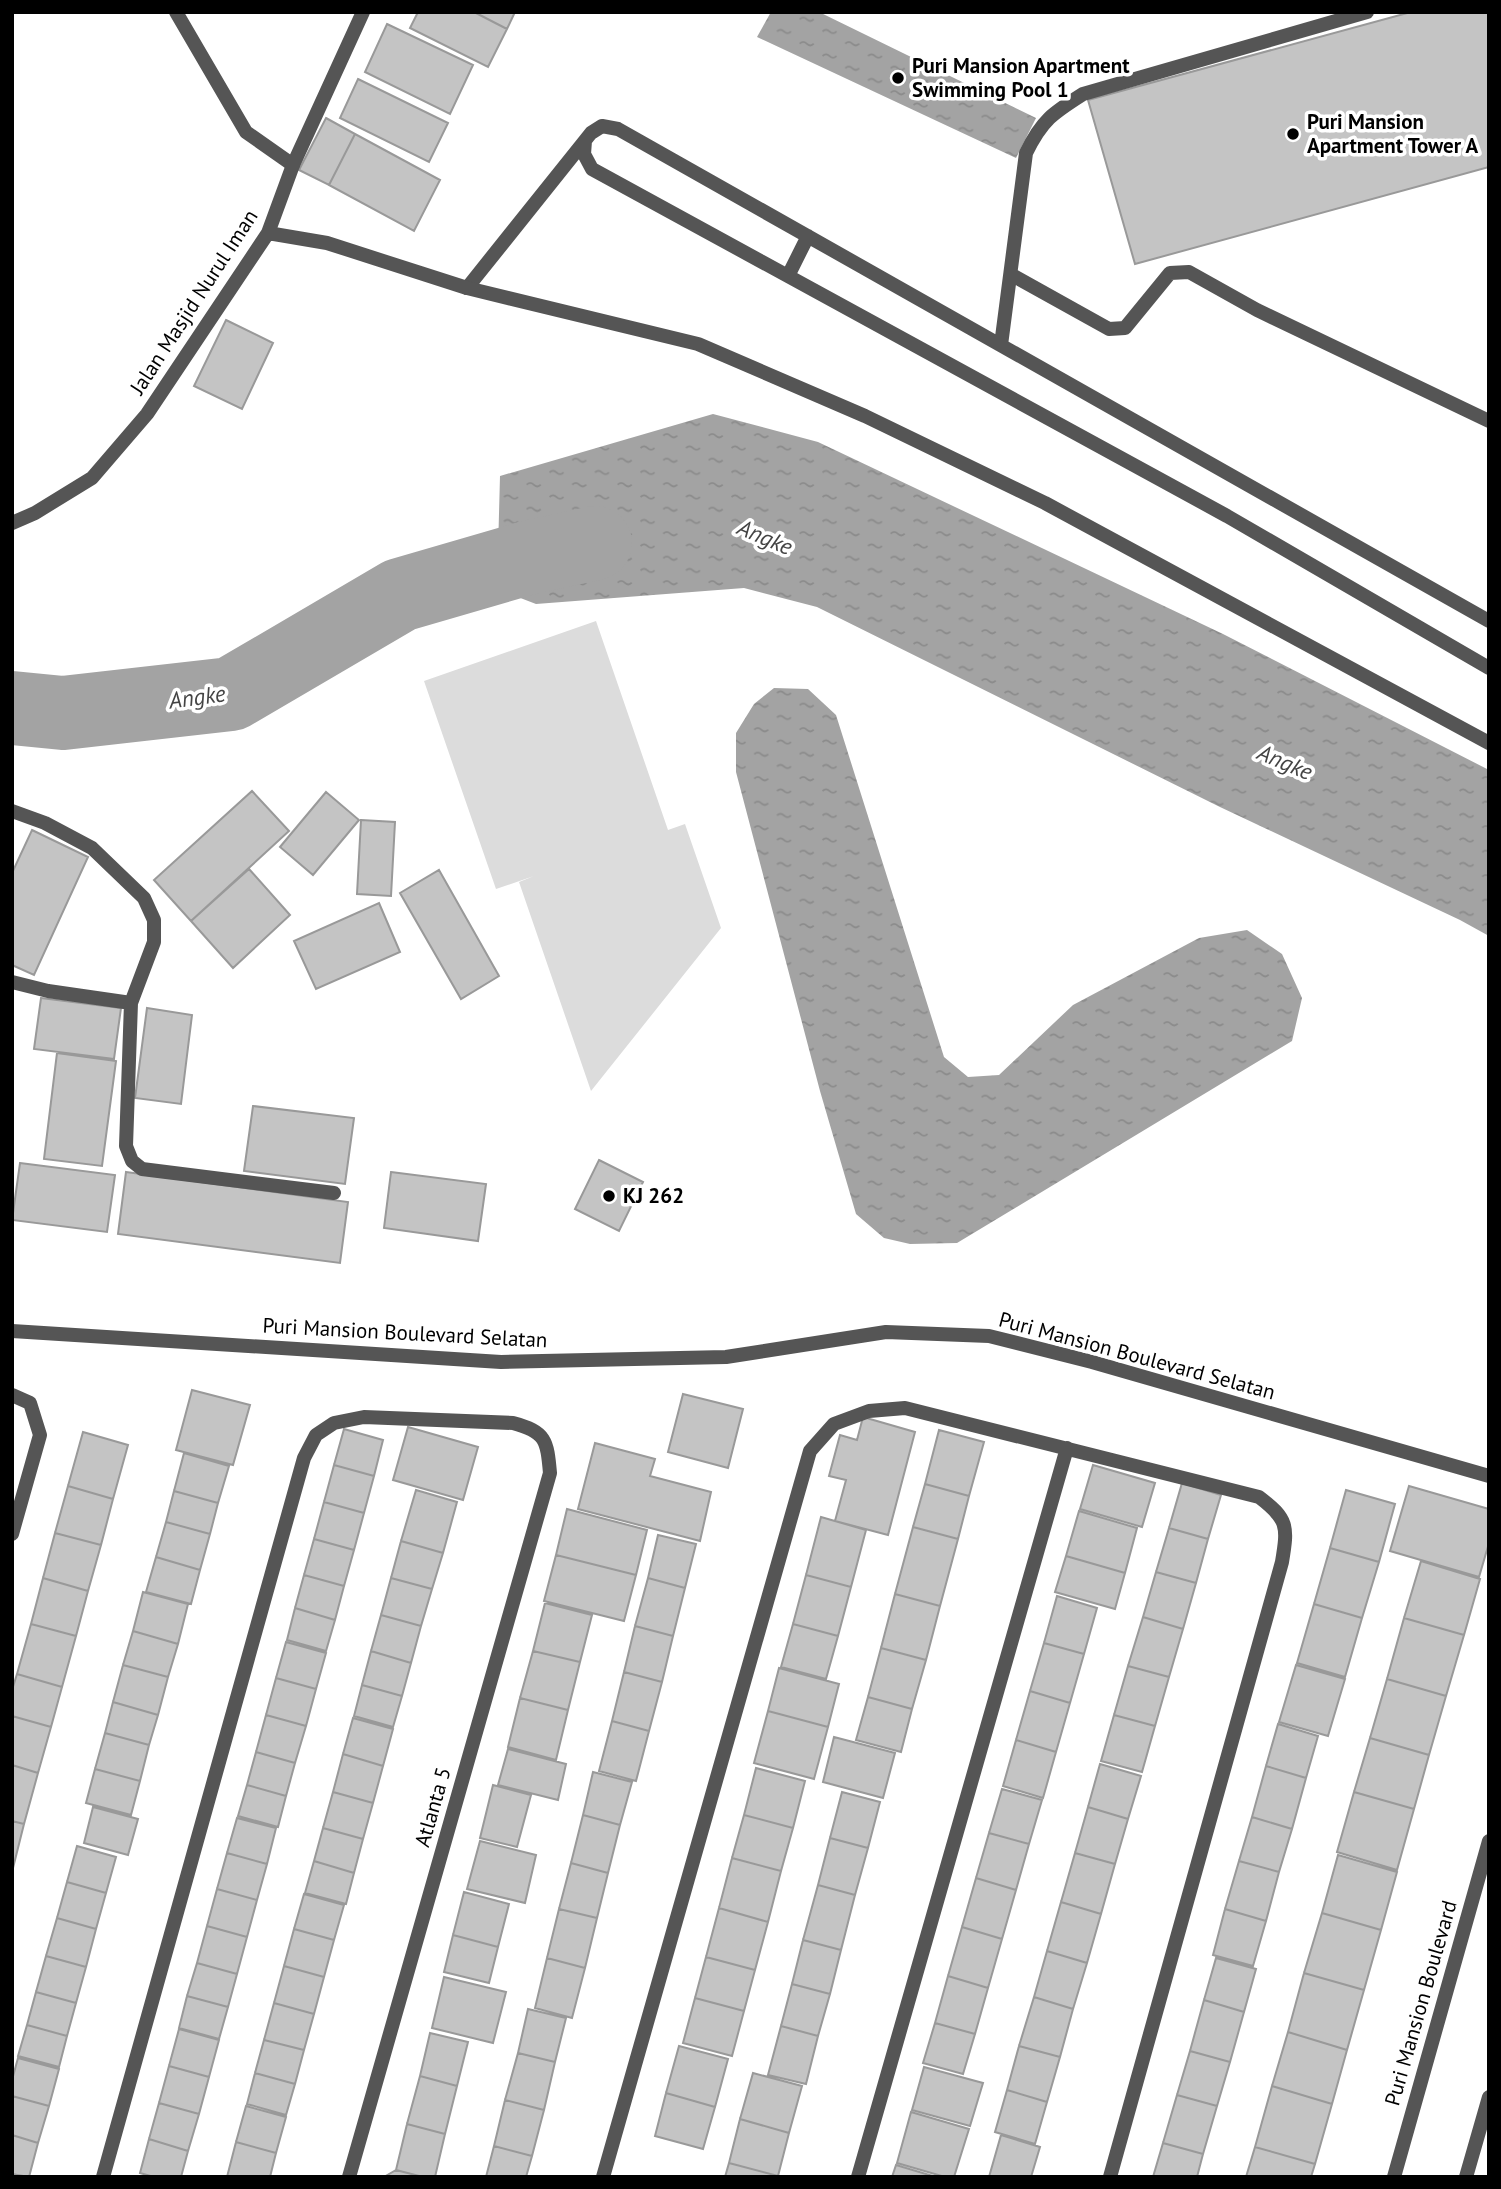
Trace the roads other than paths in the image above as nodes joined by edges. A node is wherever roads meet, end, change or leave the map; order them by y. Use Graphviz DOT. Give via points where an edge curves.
graph roads {
  1 [pos="176,12"];
  2 [pos="363,12"];
  3 [pos="1367,12"];
  4 [pos="585,141"];
  5 [pos="293,165"];
  6 [pos="268,233"];
  7 [pos="808,236"];
  8 [pos="1012,275"];
  9 [pos="788,276"];
  10 [pos="467,288"];
  11 [pos="1002,345"];
  12 [pos="1489,421"];
  13 [pos="12,523"];
  14 [pos="1489,621"];
  15 [pos="1489,668"];
  16 [pos="1489,743"];
  17 [pos="12,811"];
  18 [pos="12,982"];
  19 [pos="131,1003"];
  20 [pos="334,1193"];
  21 [pos="12,1331"];
  22 [pos="12,1395"];
  23 [pos="1067,1448"];
  24 [pos="1489,1476"];
  25 [pos="12,1534"];
  26 [pos="1489,1841"];
  27 [pos="1489,2097"];
  28 [pos="103,2177"];
  29 [pos="349,2177"];
  30 [pos="603,2177"];
  31 [pos="858,2177"];
  32 [pos="1110,2177"];
  33 [pos="1394,2177"];
  34 [pos="1466,2177"];
  1 -- 5 [label="street" via="246,132"];
  2 -- 5 [label="street, Jalan Masjid Nurul Iman"];
  3 -- 8 [label="street" via="1083,94 1051,114 1026,152"];
  4 -- 7 [label="street" via="602,126 618,129"];
  4 -- 9 [label="street" via="584,154 592,169"];
  4 -- 10 [label="street"];
  5 -- 6 [label="street, Jalan Masjid Nurul Iman"];
  6 -- 10 [label="street" via="327,243"];
  6 -- 13 [label="street, Jalan Masjid Nurul Iman" via="147,414 92,478"];
  7 -- 9 [label="street"];
  7 -- 11 [label="street"];
  8 -- 11 [label="street"];
  8 -- 12 [label="street" via="1109,330 1125,328 1170,273 1189,272 1256,310"];
  9 -- 15 [label="street" via="1215,510"];
  10 -- 16 [label="street" via="698,344 864,416 1045,503"];
  11 -- 14 [label="street"];
  17 -- 19 [label="street" via="92,848 144,898 154,920 154,942"];
  18 -- 19 [label="street"];
  19 -- 20 [label="street" via="126,1146 132,1161 142,1169"];
  21 -- 24 [label="street, Puri Mansion Boulevard Selatan" via="501,1362 726,1357 886,1332 989,1336"];
  22 -- 25 [label="street" via="30,1403 40,1435"];
  23 -- 30 [label="street" via="905,1408 869,1410 834,1424 810,1451"];
  23 -- 31 [label="street"];
  23 -- 32 [label="street" via="1259,1497 1279,1512 1286,1535"];
  26 -- 33 [label="street, Puri Mansion Boulevard"];
  27 -- 34 [label="street"];
  28 -- 29 [label="street, Atlanta 5" via="304,1458 316,1435 334,1423 364,1417 513,1423 535,1429 548,1448 550,1473"];
}
